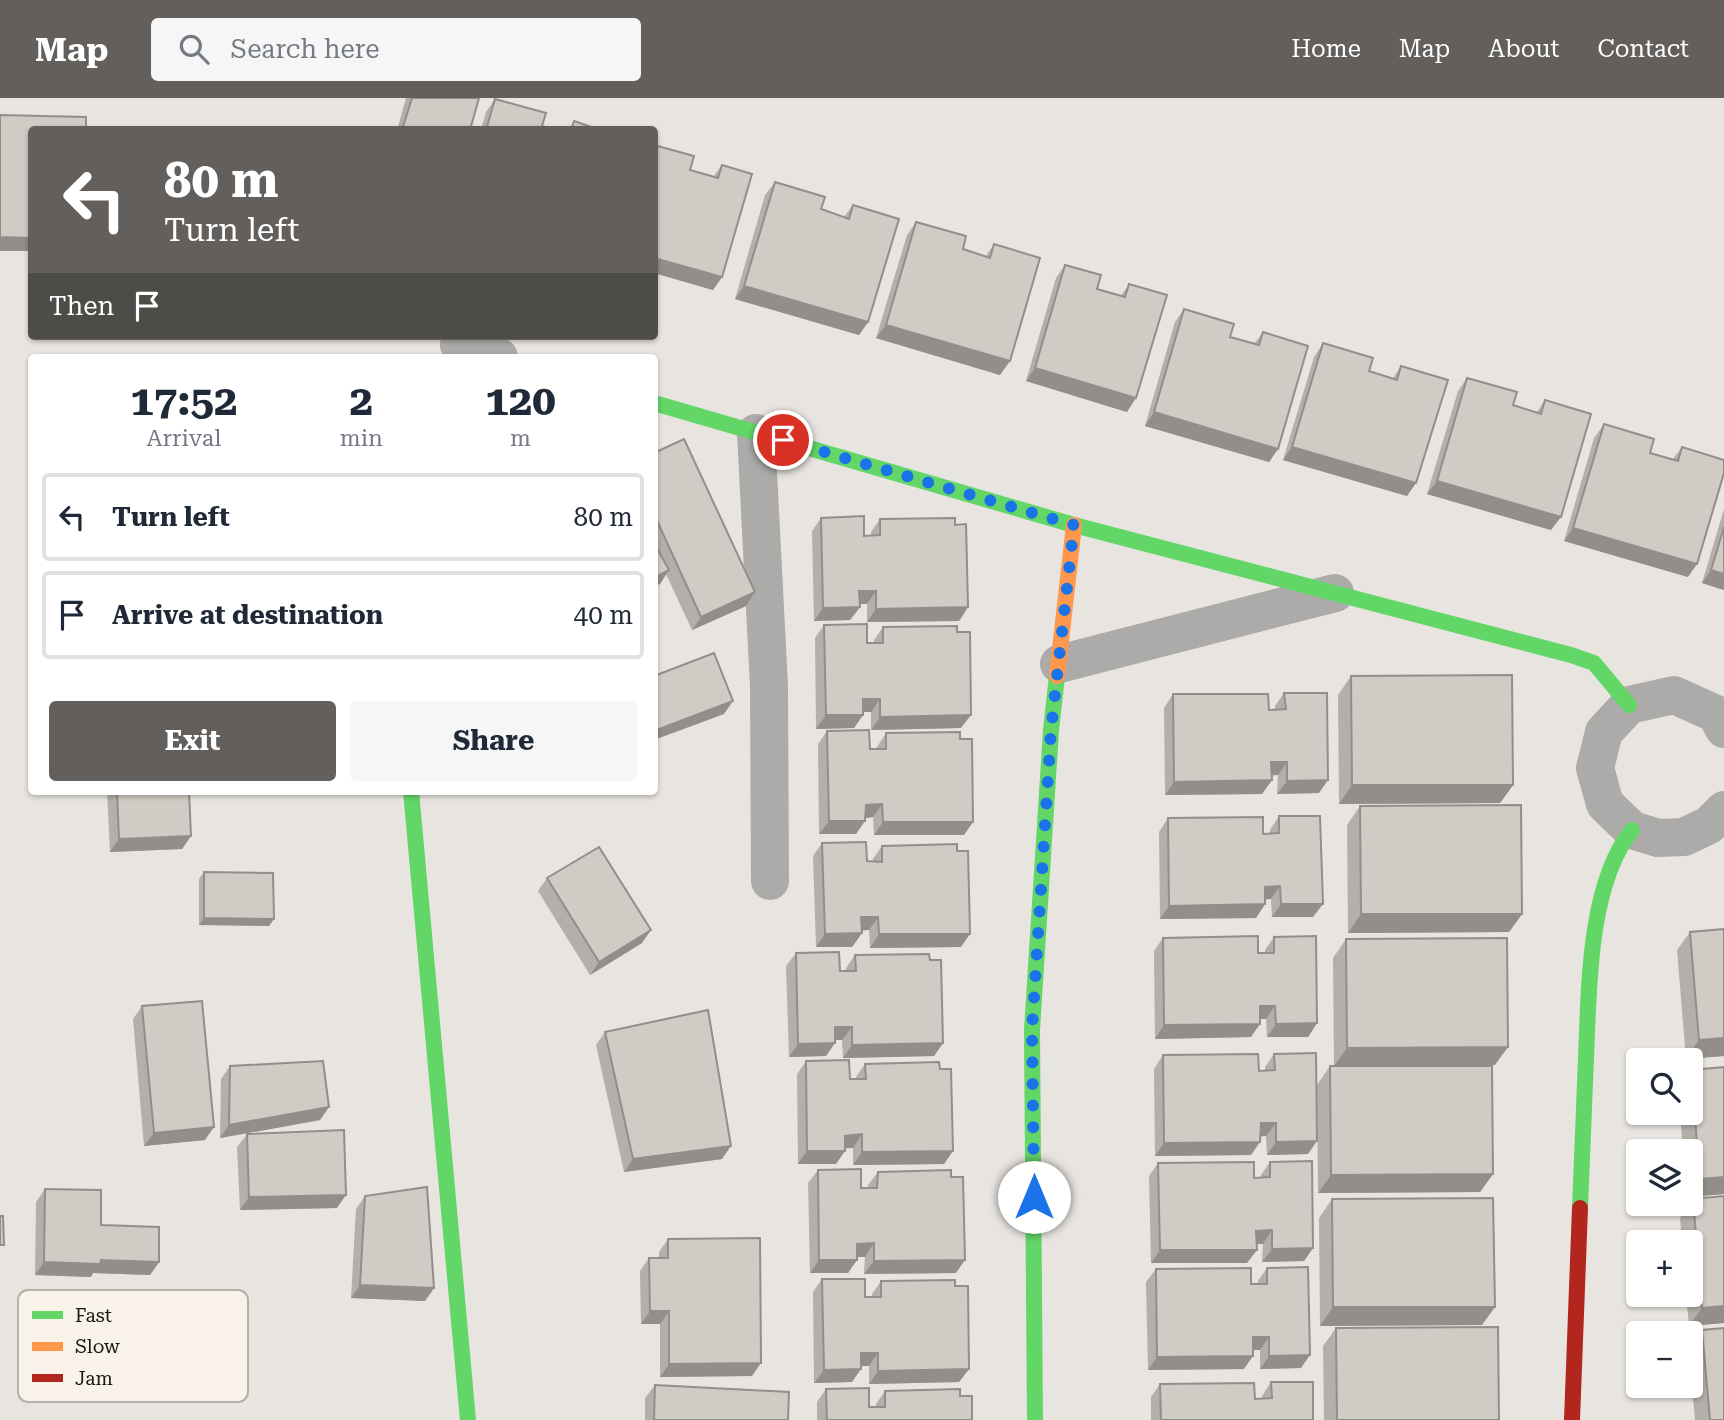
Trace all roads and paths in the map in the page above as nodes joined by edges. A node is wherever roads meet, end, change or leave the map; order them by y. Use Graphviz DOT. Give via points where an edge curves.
graph roads {
  1 [pos="460,345"];
  2 [pos="489,354"];
  3 [pos="658,404"];
  4 [pos="756,433"];
  5 [pos="1074,525"];
  6 [pos="1335,593"];
  7 [pos="1059,664"];
  8 [pos="1629,705"];
  9 [pos="1724,729"];
  10 [pos="411,795"];
  11 [pos="1724,810"];
  12 [pos="1632,830"];
  13 [pos="770,881"];
  14 [pos="468,1420"];
  15 [pos="1035,1420"];
  16 [pos="1572,1420"];
  1 -- 2 [label="street"];
  3 -- 4 [label="street"];
  4 -- 5 [label="street"];
  4 -- 13 [label="street" via="769,686"];
  5 -- 6 [label="street"];
  5 -- 7 [label="street"];
  6 -- 7 [label="street"];
  6 -- 8 [label="street" via="1594,663"];
  7 -- 15 [label="street" via="1032,1030"];
  8 -- 9 [label="street" via="1674,695 1716,714"];
  8 -- 12 [label="street" via="1604,732 1595,768 1605,804"];
  10 -- 14 [label="street"];
  11 -- 12 [label="street" via="1709,825 1685,837 1658,838"];
  12 -- 16 [label="street" via="1607,875 1590,960"];
}
